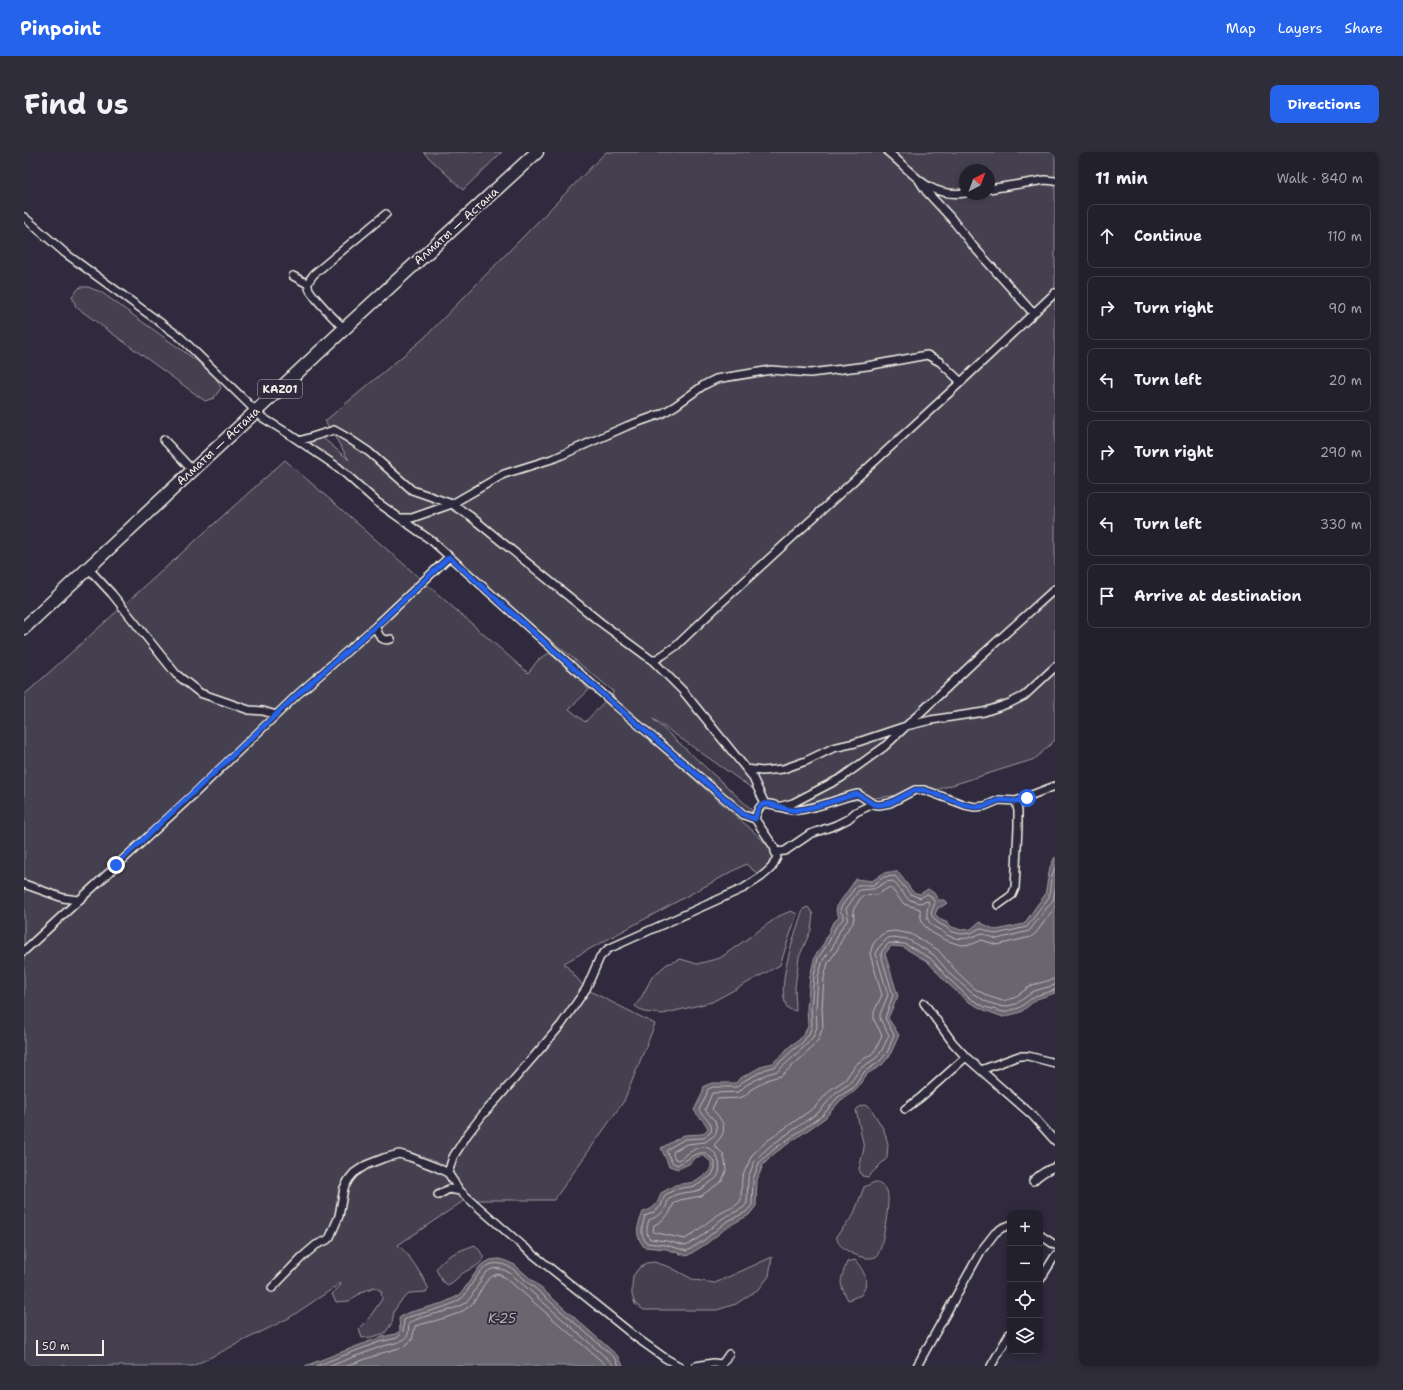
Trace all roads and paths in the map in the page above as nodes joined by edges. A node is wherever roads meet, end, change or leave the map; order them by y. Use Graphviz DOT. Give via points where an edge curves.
graph roads {
  1 [pos="537,152"];
  2 [pos="888,152"];
  3 [pos="919,180"];
  4 [pos="1055,181"];
  5 [pos="995,188"];
  6 [pos="959,194"];
  7 [pos="386,214"];
  8 [pos="24,217"];
  9 [pos="293,276"];
  10 [pos="308,284"];
  11 [pos="1055,293"];
  12 [pos="1033,313"];
  13 [pos="344,329"];
  14 [pos="961,382"];
  15 [pos="255,411"];
  16 [pos="164,440"];
  17 [pos="299,440"];
  18 [pos="192,470"];
  19 [pos="452,504"];
  20 [pos="400,518"];
  21 [pos="449,557"];
  22 [pos="88,568"];
  23 [pos="1055,589"];
  24 [pos="376,626"];
  25 [pos="24,628"];
  26 [pos="391,639"];
  27 [pos="653,661"];
  28 [pos="1055,667"];
  29 [pos="276,715"];
  30 [pos="906,726"];
  31 [pos="746,769"];
  32 [pos="1055,786"];
  33 [pos="1016,801"];
  34 [pos="765,804"];
  35 [pos="873,804"];
  36 [pos="778,807"];
  37 [pos="755,819"];
  38 [pos="775,852"];
  39 [pos="24,884"];
  40 [pos="78,900"];
  41 [pos="998,905"];
  42 [pos="24,951"];
  43 [pos="924,1003"];
  44 [pos="966,1057"];
  45 [pos="1055,1063"];
  46 [pos="981,1070"];
  47 [pos="905,1109"];
  48 [pos="1055,1141"];
  49 [pos="1055,1167"];
  50 [pos="448,1173"];
  51 [pos="1033,1181"];
  52 [pos="460,1191"];
  53 [pos="438,1195"];
  54 [pos="1007,1226"];
  55 [pos="1043,1237"];
  56 [pos="1055,1245"];
  57 [pos="1055,1256"];
  58 [pos="1043,1275"];
  59 [pos="272,1288"];
  60 [pos="1007,1338"];
  61 [pos="729,1354"];
  62 [pos="722,1365"];
  63 [pos="679,1366"];
  64 [pos="696,1366"];
  65 [pos="917,1366"];
  66 [pos="991,1366"];
  1 -- 13 [label="highway, Алматы — Астана / KАZ01"];
  2 -- 3 [label="street"];
  3 -- 6 [label="street" via="940,192"];
  3 -- 12 [label="street"];
  4 -- 5 [label="street" via="1045,180"];
  7 -- 10 [label="street" via="314,274"];
  8 -- 15 [label="street" via="65,253 180,337"];
  9 -- 10 [label="street"];
  10 -- 13 [label="street" via="308,289"];
  11 -- 12 [label="street"];
  12 -- 14 [label="street"];
  13 -- 15 [label="highway, Алматы — Астана / KАZ01"];
  14 -- 19 [label="street" via="940,362 927,355 810,373 771,370 716,379 661,414 555,458 504,474"];
  14 -- 27 [label="street" via="676,646"];
  15 -- 17 [label="street"];
  15 -- 18 [label="highway, Алматы — Астана / KАZ01"];
  16 -- 18 [label="street"];
  17 -- 19 [label="street" via="334,430 369,452 412,490"];
  17 -- 20 [label="street" via="339,468 377,502"];
  18 -- 22 [label="highway, Алматы — Астана / KАZ01"];
  19 -- 20 [label="street" via="412,518"];
  19 -- 27 [label="street"];
  20 -- 21 [label="street"];
  21 -- 24 [label="street"];
  21 -- 37 [label="street" via="658,742 744,815"];
  22 -- 25 [label="highway, Алматы — Астана / KАZ01"];
  22 -- 29 [label="street" via="176,674 200,693 249,710"];
  23 -- 30 [label="street"];
  24 -- 26 [label="street" via="381,639"];
  24 -- 29 [label="street"];
  27 -- 31 [label="street" via="683,691"];
  28 -- 30 [label="street" via="1024,696 1010,704 980,713"];
  29 -- 40 [label="street"];
  30 -- 31 [label="street" via="833,748 783,769"];
  30 -- 36 [label="street" via="884,747 841,778 793,803"];
  31 -- 34 [label="street"];
  32 -- 33 [label="street"];
  33 -- 35 [label="street" via="999,800 975,807 924,790 915,790 890,803"];
  33 -- 41 [label="street" via="1018,827 1015,888 1012,895"];
  34 -- 36 [label="street"];
  34 -- 37 [label="street" via="760,806"];
  35 -- 36 [label="street" via="858,794 796,811"];
  35 -- 38 [label="street" via="836,825 810,834 785,851"];
  37 -- 38 [label="street"];
  38 -- 50 [label="street" via="777,857 772,867 744,888 608,949 600,957 586,988 561,1025 467,1135 453,1157"];
  39 -- 40 [label="street" via="63,898"];
  40 -- 42 [label="street"];
  43 -- 44 [label="street"];
  44 -- 46 [label="street"];
  44 -- 47 [label="street"];
  45 -- 46 [label="street" via="1019,1056"];
  46 -- 48 [label="street" via="1032,1115"];
  49 -- 51 [label="street"];
  50 -- 52 [label="street"];
  50 -- 59 [label="street" via="399,1154 366,1165 354,1173 344,1188 339,1216 330,1237 302,1257"];
  52 -- 53 [label="street" via="449,1189"];
  52 -- 63 [label="street" via="605,1313"];
  54 -- 65 [label="street" via="995,1233 981,1251"];
  55 -- 56 [label="street"];
  57 -- 58 [label="street"];
  60 -- 66 [label="street"];
  61 -- 62 [label="street"];
  62 -- 64 [label="street" via="714,1363"];
}
